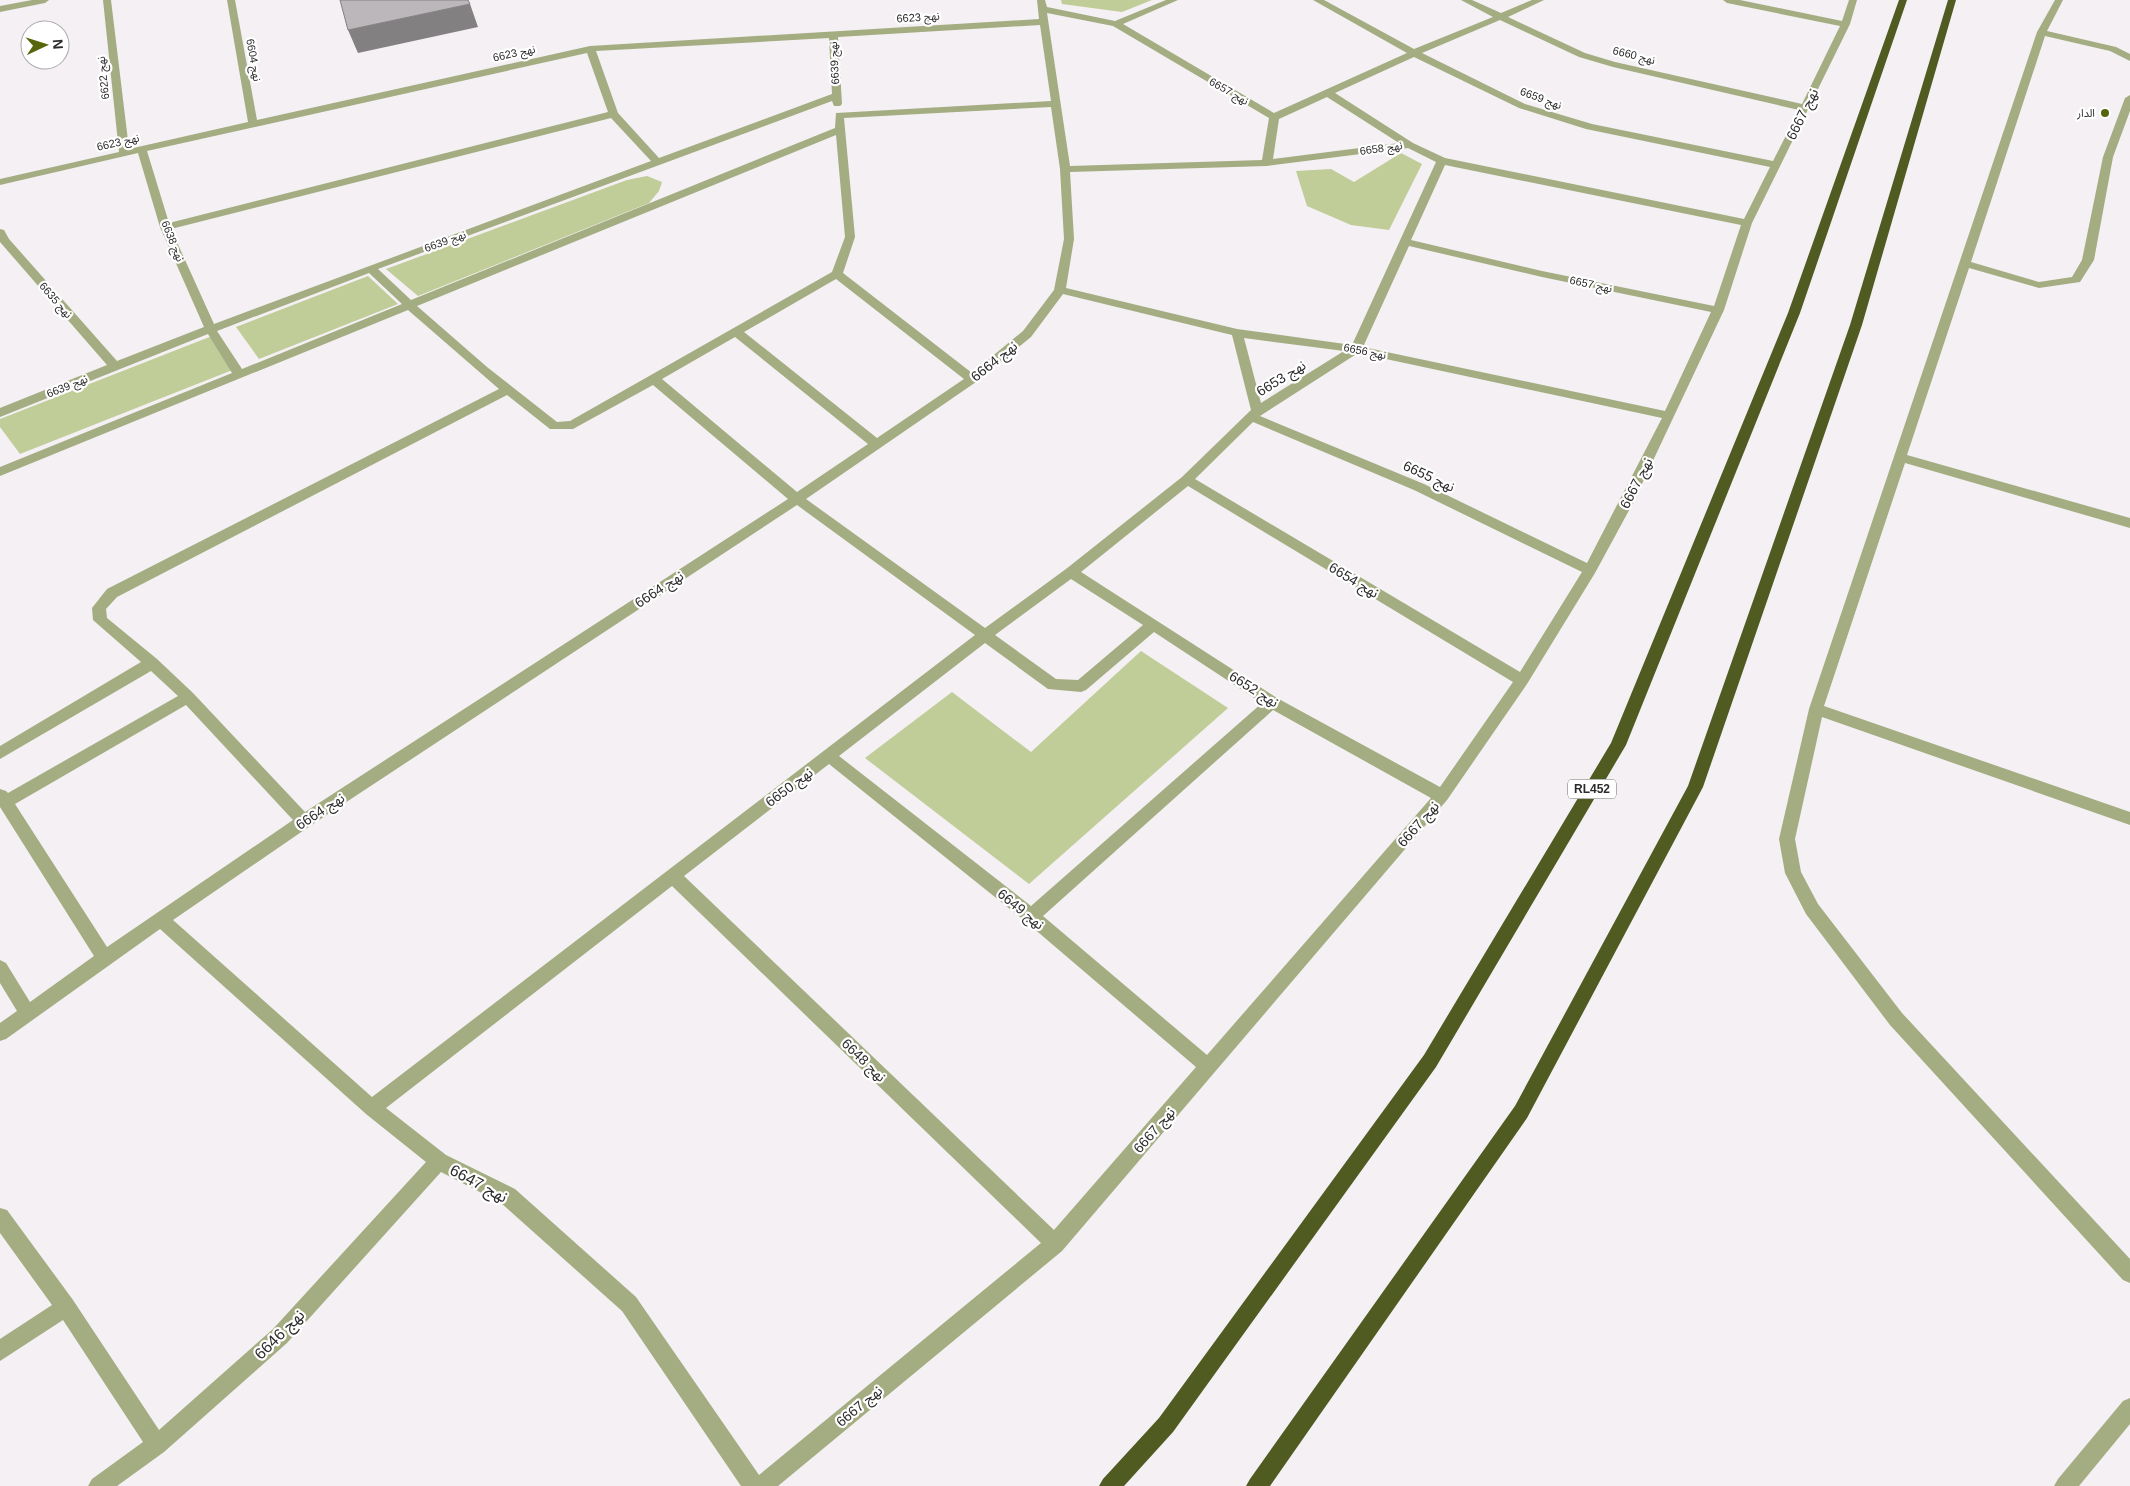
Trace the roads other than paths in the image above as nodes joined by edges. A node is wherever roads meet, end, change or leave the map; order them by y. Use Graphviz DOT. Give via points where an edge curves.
graph roads {
  1 [pos="45,0"];
  2 [pos="107,0"];
  3 [pos="231,0"];
  4 [pos="1174,0"];
  5 [pos="1317,0"];
  6 [pos="1465,0"];
  7 [pos="1540,0"];
  8 [pos="1727,0"];
  9 [pos="1853,0"];
  10 [pos="1902,0"];
  11 [pos="2059,0"];
  12 [pos="1954,3"];
  13 [pos="0,9"];
  14 [pos="1042,10"];
  15 [pos="1501,18"];
  16 [pos="1116,24"];
  17 [pos="1845,24"];
  18 [pos="2042,32"];
  19 [pos="833,36"];
  20 [pos="590,49"];
  21 [pos="1414,53"];
  22 [pos="2130,58"];
  23 [pos="1328,93"];
  24 [pos="836,96"];
  25 [pos="2130,98"];
  26 [pos="1056,104"];
  27 [pos="1805,108"];
  28 [pos="613,114"];
  29 [pos="840,114"];
  30 [pos="1274,117"];
  31 [pos="253,124"];
  32 [pos="841,129"];
  33 [pos="1408,145"];
  34 [pos="142,150"];
  35 [pos="124,154"];
  36 [pos="1442,161"];
  37 [pos="658,163"];
  38 [pos="1267,163"];
  39 [pos="1777,165"];
  40 [pos="1065,168"];
  41 [pos="0,182"];
  42 [pos="1747,223"];
  43 [pos="165,227"];
  44 [pos="0,232"];
  45 [pos="1406,242"];
  46 [pos="1966,264"];
  47 [pos="370,268"];
  48 [pos="837,274"];
  49 [pos="1060,290"];
  50 [pos="408,305"];
  51 [pos="1718,310"];
  52 [pos="211,330"];
  53 [pos="736,332"];
  54 [pos="1236,333"];
  55 [pos="1356,349"];
  56 [pos="114,366"];
  57 [pos="240,375"];
  58 [pos="972,379"];
  59 [pos="655,380"];
  60 [pos="507,390"];
  61 [pos="0,413"];
  62 [pos="1255,414"];
  63 [pos="1669,416"];
  64 [pos="876,444"];
  65 [pos="1900,457"];
  66 [pos="2,466"];
  67 [pos="1187,480"];
  68 [pos="797,499"];
  69 [pos="2130,523"];
  70 [pos="1590,570"];
  71 [pos="1071,572"];
  72 [pos="1153,625"];
  73 [pos="985,635"];
  74 [pos="152,663"];
  75 [pos="1522,680"];
  76 [pos="188,697"];
  77 [pos="1272,702"];
  78 [pos="1816,709"];
  79 [pos="0,754"];
  80 [pos="829,756"];
  81 [pos="1442,796"];
  82 [pos="3,798"];
  83 [pos="2130,819"];
  84 [pos="304,821"];
  85 [pos="673,876"];
  86 [pos="1031,916"];
  87 [pos="161,920"];
  88 [pos="105,958"];
  89 [pos="0,968"];
  90 [pos="27,1013"];
  91 [pos="0,1033"];
  92 [pos="1209,1067"];
  93 [pos="372,1108"];
  94 [pos="439,1161"];
  95 [pos="0,1217"];
  96 [pos="1055,1244"];
  97 [pos="2130,1273"];
  98 [pos="66,1307"];
  99 [pos="0,1351"];
  100 [pos="2130,1408"];
  101 [pos="157,1445"];
  102 [pos="99,1486"];
  103 [pos="754,1486"];
  104 [pos="762,1486"];
  105 [pos="1110,1486"];
  106 [pos="1258,1486"];
  107 [pos="2065,1486"];
  1 -- 13 [label="street"];
  2 -- 35 [label="street, نهج 6622"];
  3 -- 31 [label="street, نهج 6604"];
  4 -- 16 [label="street"];
  5 -- 21 [label="street, نهج 6659"];
  6 -- 15 [label="street, نهج 6660"];
  7 -- 15 [label="street"];
  8 -- 17 [label="street"];
  9 -- 17 [label="street, نهج 6667"];
  10 -- 105 [label="highway, RL452" via="1794,313 1618,745 1430,1061 1166,1425"];
  11 -- 18 [label="street"];
  12 -- 106 [label="highway" via="1856,325 1696,787 1521,1112"];
  14 -- 16 [label="street, نهج 6657"];
  14 -- 19 [label="street, نهج 6623"];
  14 -- 26 [label="street, نهج 6664"];
  15 -- 21 [label="street"];
  15 -- 27 [label="street, نهج 6660" via="1582,55"];
  16 -- 30 [label="street, نهج 6657"];
  17 -- 27 [label="street, نهج 6667"];
  18 -- 22 [label="street" via="2113,49"];
  18 -- 46 [label="street"];
  19 -- 20 [label="street, نهج 6623"];
  19 -- 24 [label="street, نهج 6639"];
  20 -- 28 [label="street"];
  20 -- 31 [label="street, نهج 6623"];
  21 -- 23 [label="street"];
  21 -- 39 [label="street, نهج 6659" via="1522,106 1554,117"];
  23 -- 30 [label="street"];
  23 -- 33 [label="street"];
  24 -- 29 [label="street"];
  24 -- 37 [label="street, نهج 6639"];
  25 -- 46 [label="street" via="2108,156 2088,260 2076,280 2039,285"];
  26 -- 29 [label="street"];
  26 -- 40 [label="street, نهج 6664"];
  27 -- 39 [label="street, نهج 6667"];
  28 -- 37 [label="street"];
  28 -- 43 [label="street"];
  29 -- 32 [label="street"];
  30 -- 38 [label="street"];
  31 -- 34 [label="street, نهج 6623"];
  32 -- 48 [label="street" via="850,237"];
  32 -- 50 [label="street"];
  33 -- 36 [label="street, نهج 6658"];
  33 -- 38 [label="street, نهج 6658"];
  34 -- 35 [label="street, نهج 6623"];
  34 -- 43 [label="street, نهج 6638"];
  35 -- 41 [label="street, نهج 6623"];
  36 -- 42 [label="street, نهج 6658"];
  36 -- 45 [label="street"];
  37 -- 47 [label="street, نهج 6639"];
  38 -- 40 [label="street, نهج 6658"];
  39 -- 42 [label="street, نهج 6667"];
  40 -- 49 [label="street, نهج 6664" via="1069,239"];
  42 -- 51 [label="street, نهج 6667"];
  43 -- 52 [label="street, نهج 6638"];
  44 -- 56 [label="street, نهج 6635"];
  45 -- 51 [label="street, نهج 6657"];
  45 -- 55 [label="street"];
  46 -- 65 [label="street"];
  47 -- 50 [label="street"];
  47 -- 52 [label="street, نهج 6639"];
  48 -- 53 [label="street"];
  48 -- 58 [label="street"];
  49 -- 54 [label="street, نهج 6656"];
  49 -- 58 [label="street, نهج 6664" via="1027,334"];
  50 -- 57 [label="street"];
  50 -- 60 [label="street"];
  51 -- 63 [label="street, نهج 6667"];
  52 -- 56 [label="street, نهج 6639"];
  52 -- 57 [label="street, نهج 6638"];
  53 -- 59 [label="street"];
  53 -- 64 [label="street"];
  54 -- 55 [label="street, نهج 6656"];
  54 -- 62 [label="street"];
  55 -- 62 [label="street, نهج 6653"];
  55 -- 63 [label="street, نهج 6656"];
  56 -- 61 [label="street, نهج 6639"];
  57 -- 66 [label="street"];
  58 -- 64 [label="street, نهج 6664"];
  59 -- 60 [label="street" via="573,425 562,427 554,426"];
  59 -- 68 [label="street"];
  60 -- 74 [label="street" via="112,593 99,608 100,620"];
  62 -- 67 [label="street, نهج 6653"];
  62 -- 70 [label="street, نهج 6655" via="1419,487"];
  63 -- 70 [label="street, نهج 6667"];
  64 -- 68 [label="street, نهج 6664"];
  65 -- 69 [label="street"];
  65 -- 78 [label="street"];
  67 -- 71 [label="street, نهج 6653"];
  67 -- 75 [label="street, نهج 6654"];
  68 -- 73 [label="street"];
  68 -- 84 [label="street, نهج 6664"];
  70 -- 75 [label="street, نهج 6667"];
  71 -- 72 [label="street, نهج 6652"];
  71 -- 73 [label="street, نهج 6650"];
  72 -- 73 [label="street" via="1081,686 1053,685"];
  72 -- 77 [label="street, نهج 6652"];
  73 -- 80 [label="street, نهج 6650"];
  74 -- 76 [label="street"];
  74 -- 79 [label="street"];
  75 -- 81 [label="street, نهج 6667"];
  76 -- 82 [label="street"];
  76 -- 84 [label="street"];
  77 -- 81 [label="street, نهج 6652"];
  77 -- 86 [label="street"];
  78 -- 83 [label="street"];
  78 -- 97 [label="street" via="1787,838 1793,873 1812,909 1896,1019"];
  80 -- 85 [label="street, نهج 6650"];
  80 -- 86 [label="street, نهج 6649"];
  81 -- 92 [label="street, نهج 6667"];
  82 -- 88 [label="street"];
  84 -- 87 [label="street, نهج 6664"];
  85 -- 93 [label="street, نهج 6650"];
  85 -- 96 [label="street, نهج 6648"];
  86 -- 92 [label="street, نهج 6649"];
  87 -- 88 [label="street, نهج 6664"];
  87 -- 93 [label="street, نهج 6647"];
  88 -- 90 [label="street, نهج 6664"];
  89 -- 90 [label="street"];
  90 -- 91 [label="street, نهج 6664"];
  92 -- 96 [label="street, نهج 6667"];
  93 -- 94 [label="street, نهج 6647"];
  94 -- 101 [label="street, نهج 6646" via="280,1336"];
  94 -- 103 [label="street, نهج 6647" via="508,1196 629,1304"];
  95 -- 98 [label="street"];
  96 -- 104 [label="street, نهج 6667"];
  98 -- 99 [label="street"];
  98 -- 101 [label="street"];
  100 -- 107 [label="street"];
  101 -- 102 [label="street, نهج 6646"];
}
